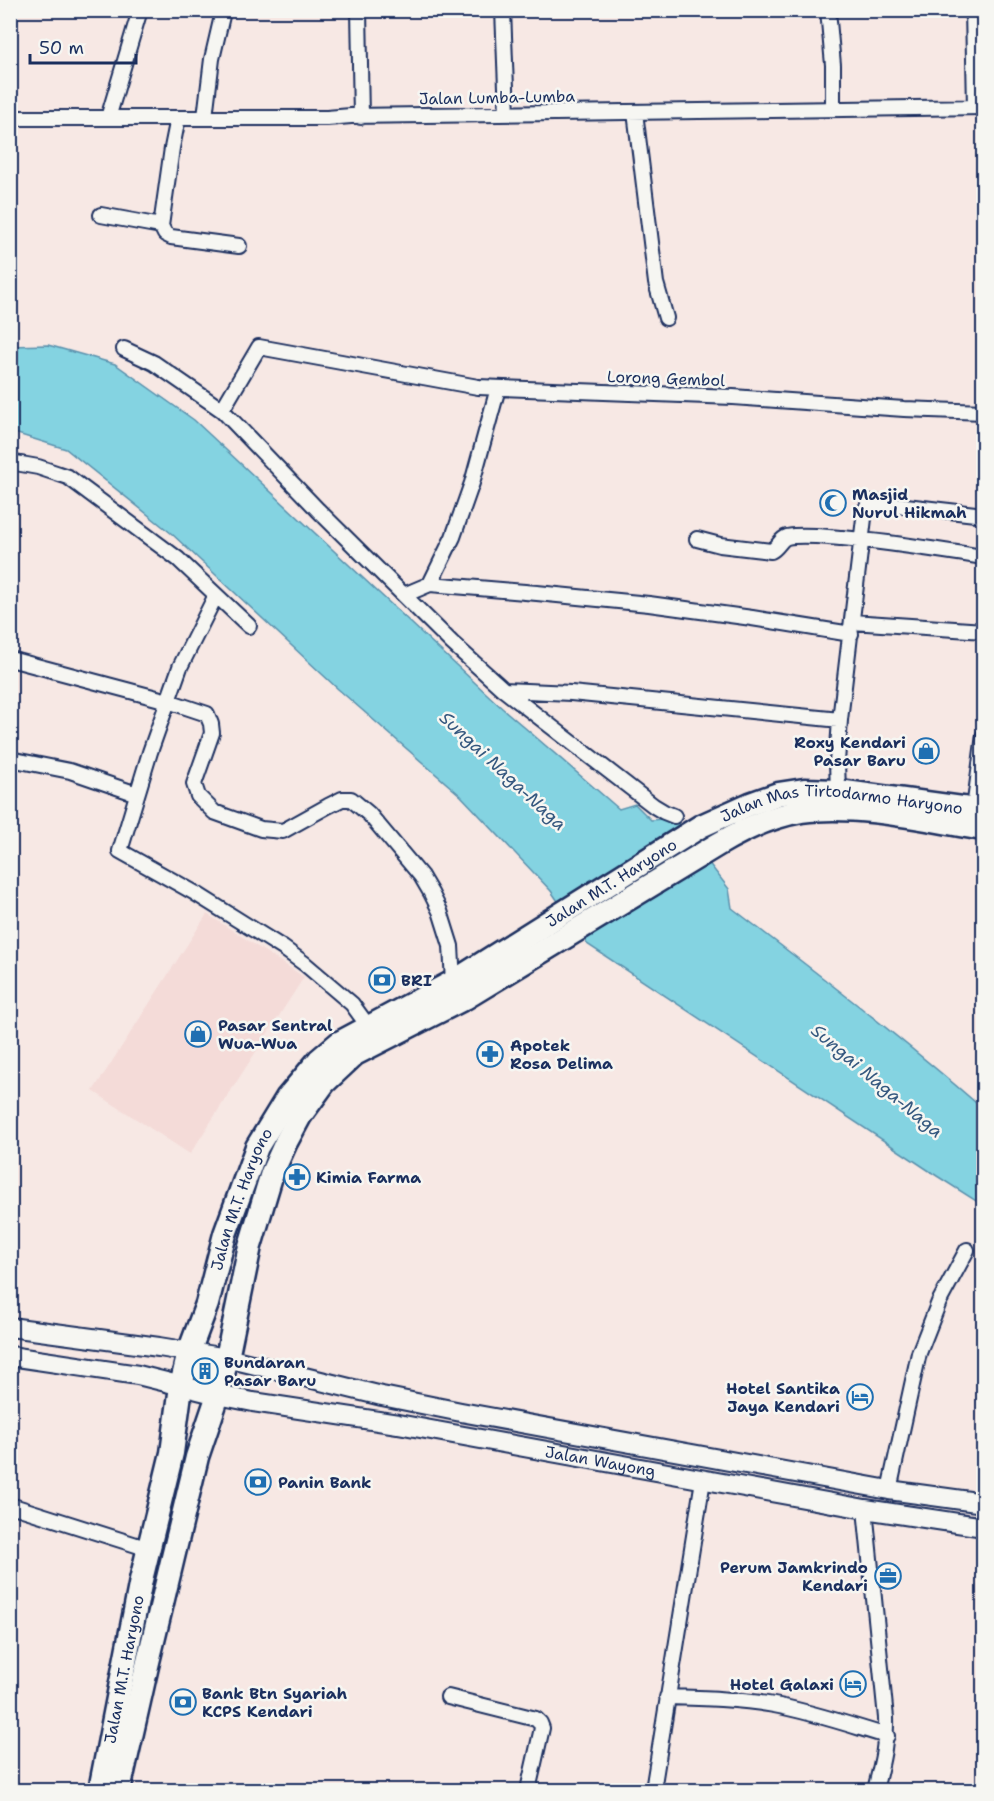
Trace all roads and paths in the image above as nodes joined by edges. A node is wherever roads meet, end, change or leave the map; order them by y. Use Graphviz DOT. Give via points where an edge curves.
graph roads {
  1 [pos="140,10"];
  2 [pos="359,10"];
  3 [pos="503,10"];
  4 [pos="828,10"];
  5 [pos="974,10"];
  6 [pos="222,16"];
  7 [pos="979,107"];
  8 [pos="833,108"];
  9 [pos="635,112"];
  10 [pos="507,114"];
  11 [pos="206,117"];
  12 [pos="361,117"];
  13 [pos="10,118"];
  14 [pos="108,118"];
  15 [pos="178,118"];
  16 [pos="101,214"];
  17 [pos="160,226"];
  18 [pos="239,246"];
  19 [pos="666,318"];
  20 [pos="124,349"];
  21 [pos="498,388"];
  22 [pos="222,410"];
  23 [pos="984,412"];
  24 [pos="10,462"];
  25 [pos="984,515"];
  26 [pos="697,539"];
  27 [pos="862,540"];
  28 [pos="984,557"];
  29 [pos="430,584"];
  30 [pos="216,595"];
  31 [pos="404,595"];
  32 [pos="249,626"];
  33 [pos="851,628"];
  34 [pos="984,631"];
  35 [pos="10,659"];
  36 [pos="504,690"];
  37 [pos="168,701"];
  38 [pos="840,720"];
  39 [pos="984,735"];
  40 [pos="10,759"];
  41 [pos="838,791"];
  42 [pos="137,794"];
  43 [pos="674,816"];
  44 [pos="978,819"];
  45 [pos="701,826"];
  46 [pos="570,934"];
  47 [pos="453,982"];
  48 [pos="368,1026"];
  49 [pos="967,1250"];
  50 [pos="10,1328"];
  51 [pos="189,1352"];
  52 [pos="10,1356"];
  53 [pos="227,1358"];
  54 [pos="181,1386"];
  55 [pos="218,1395"];
  56 [pos="703,1480"];
  57 [pos="890,1490"];
  58 [pos="984,1503"];
  59 [pos="10,1505"];
  60 [pos="865,1509"];
  61 [pos="984,1527"];
  62 [pos="149,1548"];
  63 [pos="668,1696"];
  64 [pos="448,1697"];
  65 [pos="887,1736"];
  66 [pos="100,1791"];
  67 [pos="119,1791"];
  68 [pos="528,1791"];
  69 [pos="653,1791"];
  70 [pos="875,1791"];
  1 -- 14 [label="street"];
  2 -- 12 [label="street"];
  3 -- 10 [label="street"];
  4 -- 8 [label="street"];
  5 -- 7 [label="street"];
  6 -- 11 [label="street" via="212,59"];
  7 -- 8 [label="street, Jalan Lumba-Lumba"];
  8 -- 9 [label="street, Jalan Lumba-Lumba"];
  9 -- 10 [label="street, Jalan Lumba-Lumba"];
  9 -- 19 [label="street" via="656,283"];
  10 -- 12 [label="street, Jalan Lumba-Lumba"];
  11 -- 12 [label="street, Jalan Lumba-Lumba"];
  11 -- 15 [label="street, Jalan Lumba-Lumba"];
  13 -- 14 [label="street, Jalan Lumba-Lumba"];
  14 -- 15 [label="street, Jalan Lumba-Lumba"];
  15 -- 17 [label="street"];
  16 -- 17 [label="street"];
  17 -- 18 [label="street" via="171,237"];
  20 -- 22 [label="street" via="154,363"];
  21 -- 22 [label="street, Lorong Gembol" via="259,346"];
  21 -- 23 [label="street, Lorong Gembol" via="721,396"];
  21 -- 29 [label="street" via="453,537"];
  22 -- 31 [label="street"];
  24 -- 30 [label="street" via="68,477 178,559"];
  25 -- 27 [label="street" via="872,502 865,510"];
  26 -- 27 [label="street" via="771,551 787,537"];
  27 -- 28 [label="street"];
  27 -- 33 [label="street"];
  29 -- 31 [label="street"];
  29 -- 33 [label="street"];
  30 -- 32 [label="street"];
  30 -- 37 [label="street" via="180,667"];
  31 -- 36 [label="street"];
  33 -- 34 [label="street"];
  33 -- 38 [label="street"];
  35 -- 37 [label="street"];
  36 -- 38 [label="street" via="572,693"];
  36 -- 43 [label="street" via="654,806"];
  37 -- 42 [label="street"];
  37 -- 47 [label="street" via="209,717 212,733 194,784 198,796 214,812 261,829 283,831 342,799 351,799 369,814 421,876 440,911 451,946"];
  38 -- 41 [label="street"];
  39 -- 44 [label="street"];
  40 -- 42 [label="street" via="70,771"];
  41 -- 44 [label="highway, Jalan Mas Tirtodarmo Haryono"];
  41 -- 45 [label="highway, Jalan Mas Tirtodarmo Haryono" via="778,794"];
  42 -- 48 [label="street" via="120,851 283,948 352,1004"];
  44 -- 46 [label="highway, Jalan Mas Tirtodarmo Haryono" via="845,809 802,811 765,821 717,844"];
  45 -- 47 [label="highway, Jalan M.T. Haryono"];
  46 -- 53 [label="highway, Jalan M.T. Haryono" via="465,999 355,1053 324,1083 300,1116 272,1173 250,1246"];
  47 -- 48 [label="highway, Jalan M.T. Haryono"];
  48 -- 51 [label="highway, Jalan M.T. Haryono" via="319,1060 287,1098 257,1147"];
  49 -- 57 [label="street" via="939,1302 919,1353"];
  50 -- 51 [label="main road, Jalan Wayong"];
  51 -- 53 [label="main road, Jalan Wayong"];
  51 -- 54 [label="highway, Jalan M.T. Haryono"];
  52 -- 54 [label="main road, Jalan Wayong"];
  53 -- 55 [label="highway, Jalan M.T. Haryono"];
  53 -- 57 [label="main road, Jalan Wayong" via="461,1412"];
  54 -- 55 [label="main road, Jalan Wayong"];
  54 -- 62 [label="highway, Jalan M.T. Haryono" via="172,1453"];
  55 -- 56 [label="main road, Jalan Wayong"];
  55 -- 67 [label="highway, Jalan M.T. Haryono" via="197,1457"];
  56 -- 60 [label="main road, Jalan Wayong"];
  56 -- 63 [label="street"];
  57 -- 58 [label="main road, Jalan Wayong"];
  59 -- 62 [label="street"];
  60 -- 61 [label="main road, Jalan Wayong"];
  60 -- 65 [label="street"];
  62 -- 66 [label="highway, Jalan M.T. Haryono"];
  63 -- 65 [label="street" via="774,1705"];
  63 -- 69 [label="street"];
  64 -- 68 [label="street" via="540,1723"];
  65 -- 70 [label="street"];
}
